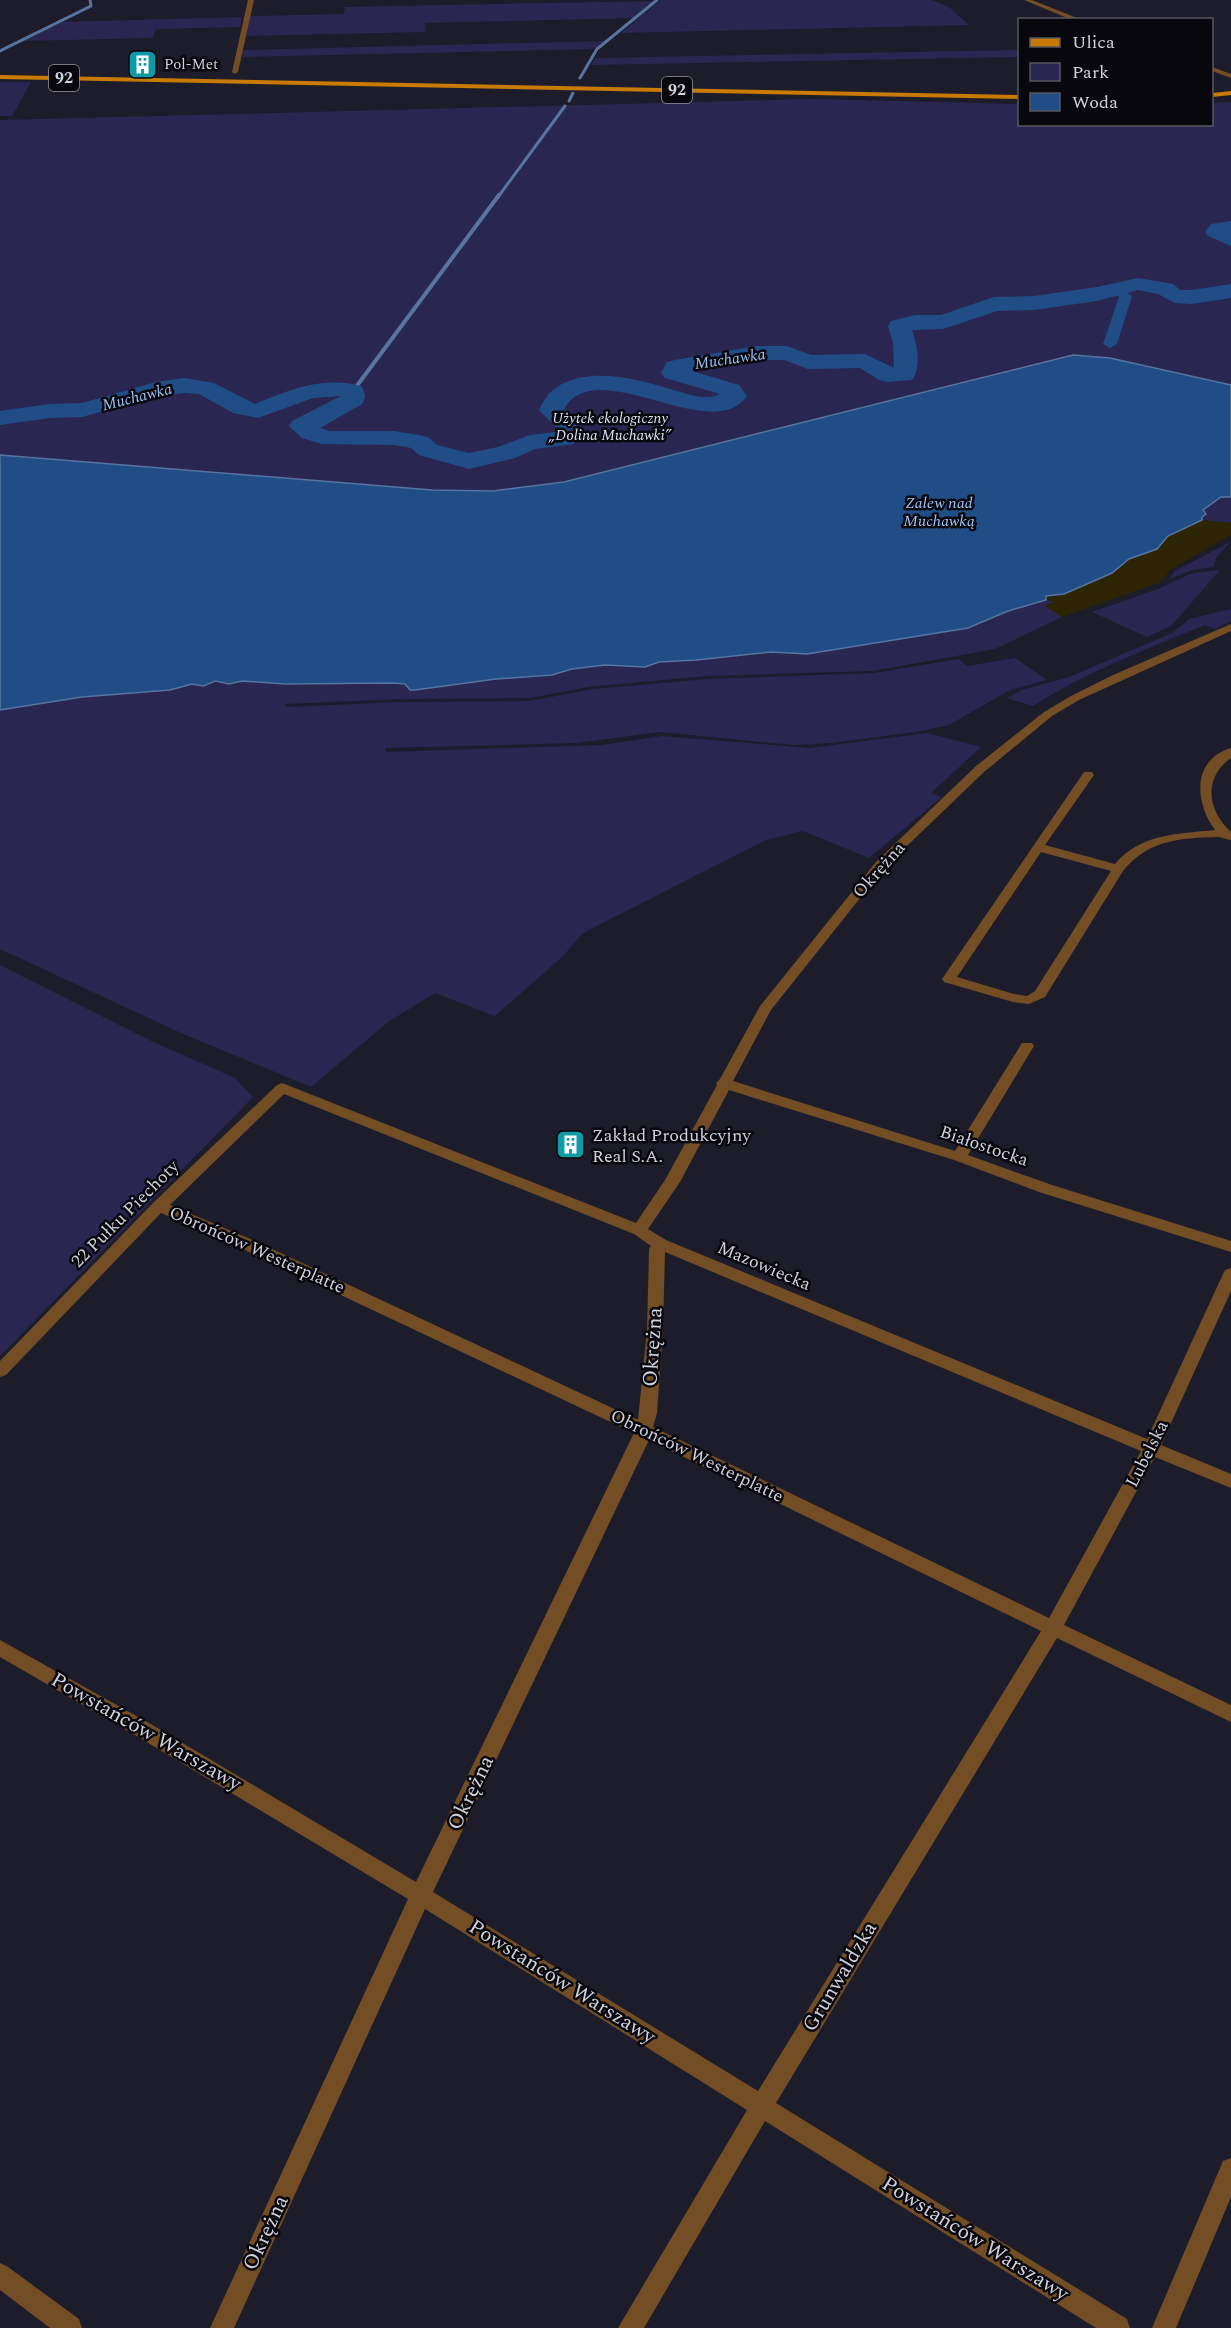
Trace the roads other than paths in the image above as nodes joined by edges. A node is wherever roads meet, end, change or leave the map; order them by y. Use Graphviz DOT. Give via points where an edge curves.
graph roads {
  1 [pos="251,0"];
  2 [pos="1026,0"];
  3 [pos="1074,18"];
  4 [pos="1213,69"];
  5 [pos="235,72"];
  6 [pos="1231,76"];
  7 [pos="0,77"];
  8 [pos="1231,93"];
  9 [pos="1213,94"];
  10 [pos="1018,97"];
  11 [pos="1231,627"];
  12 [pos="1231,752"];
  13 [pos="1088,775"];
  14 [pos="1227,836"];
  15 [pos="1038,848"];
  16 [pos="1118,869"];
  17 [pos="1027,1046"];
  18 [pos="723,1083"];
  19 [pos="282,1088"];
  20 [pos="959,1157"];
  21 [pos="159,1206"];
  22 [pos="639,1230"];
  23 [pos="660,1244"];
  24 [pos="1231,1246"];
  25 [pos="1231,1274"];
  26 [pos="0,1371"];
  27 [pos="645,1431"];
  28 [pos="1151,1448"];
  29 [pos="1231,1481"];
  30 [pos="1053,1628"];
  31 [pos="0,1648"];
  32 [pos="1231,1714"];
  33 [pos="421,1894"];
  34 [pos="761,2107"];
  35 [pos="1231,2169"];
  36 [pos="0,2275"];
  37 [pos="70,2328"];
  38 [pos="222,2328"];
  39 [pos="630,2328"];
  40 [pos="1118,2328"];
  41 [pos="1164,2328"];
  1 -- 5 [label="street"];
  2 -- 3 [label="street"];
  4 -- 6 [label="street"];
  7 -- 10 [label="main road, 92"];
  8 -- 9 [label="main road"];
  11 -- 18 [label="street, Okrężna" via="1075,698 1016,738 980,769 880,865 765,1009"];
  12 -- 14 [label="street" via="1212,767 1205,788 1211,814"];
  13 -- 15 [label="street"];
  14 -- 16 [label="street" via="1164,840 1142,846"];
  15 -- 16 [label="street"];
  15 -- 16 [label="street" via="949,979 1013,998 1029,1000 1040,994"];
  17 -- 20 [label="street"];
  18 -- 20 [label="street, Białostocka"];
  18 -- 22 [label="street, Okrężna" via="672,1182"];
  19 -- 21 [label="street, 22 Pułku Piechoty"];
  19 -- 22 [label="street, Mazowiecka"];
  20 -- 24 [label="street, Białostocka" via="1044,1188"];
  21 -- 26 [label="street, 22 Pułku Piechoty"];
  21 -- 27 [label="street, Obrońców Westerplatte"];
  22 -- 23 [label="street, Mazowiecka"];
  23 -- 27 [label="street, Okrężna"];
  23 -- 28 [label="street, Mazowiecka"];
  25 -- 28 [label="street, Lubelska"];
  27 -- 30 [label="street, Obrońców Westerplatte"];
  27 -- 33 [label="street, Okrężna"];
  28 -- 29 [label="street, Mazowiecka"];
  28 -- 30 [label="street, Lubelska"];
  30 -- 32 [label="street, Obrońców Westerplatte"];
  30 -- 34 [label="street, Grunwaldzka"];
  31 -- 33 [label="street, Powstańców Warszawy"];
  33 -- 34 [label="street, Powstańców Warszawy"];
  33 -- 38 [label="street, Okrężna"];
  34 -- 39 [label="street, Grunwaldzka"];
  34 -- 40 [label="street, Powstańców Warszawy"];
  35 -- 41 [label="street"];
  36 -- 37 [label="street"];
}
